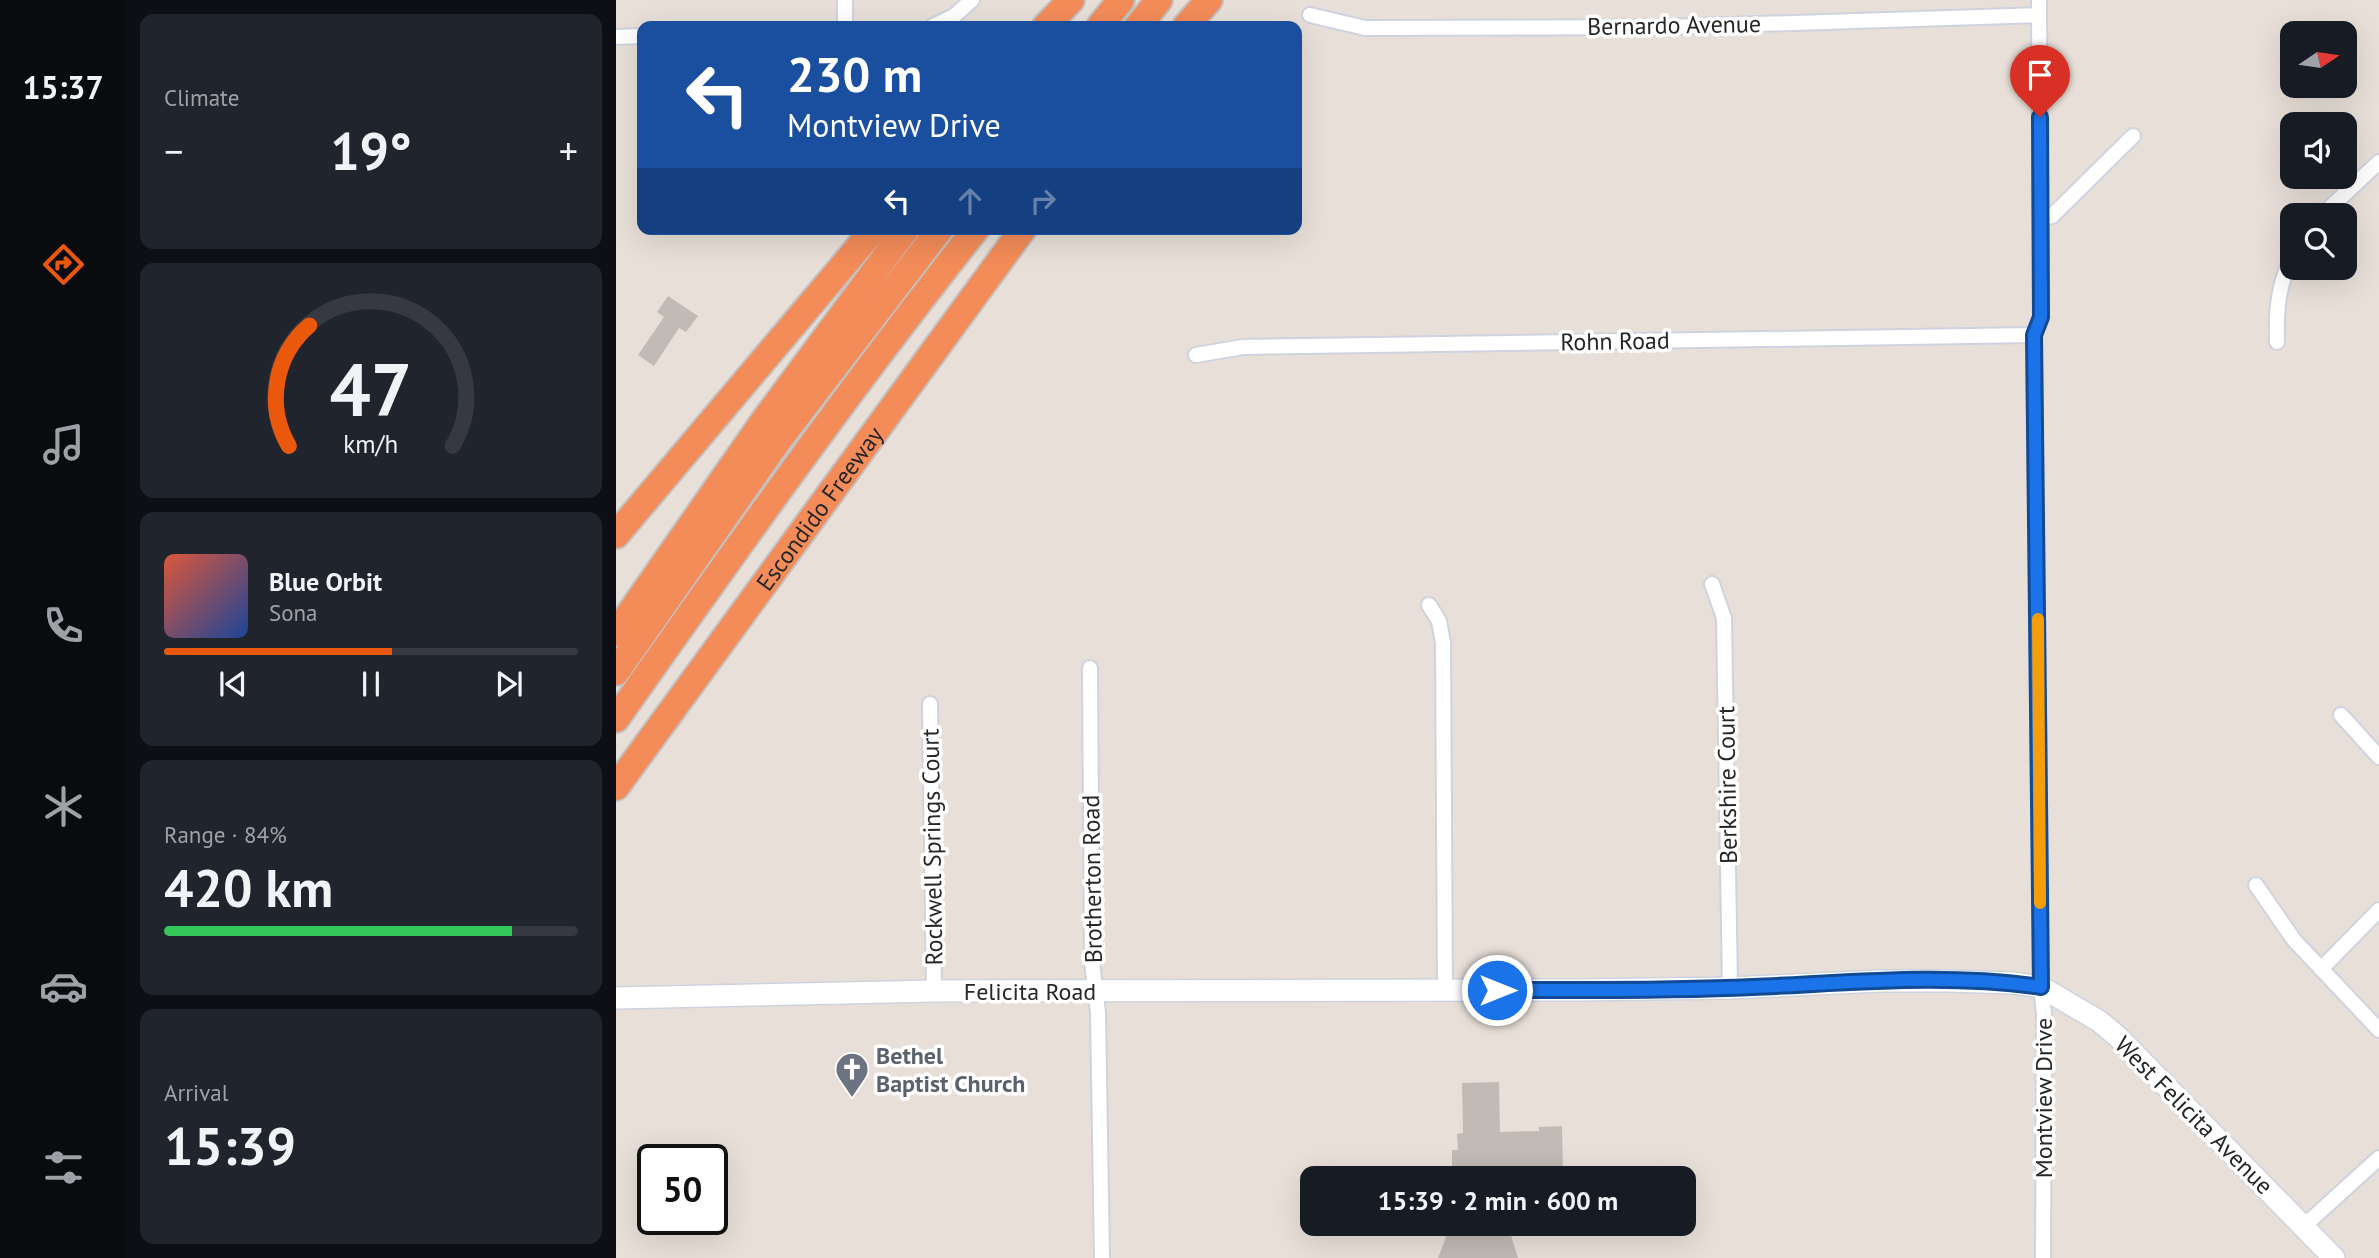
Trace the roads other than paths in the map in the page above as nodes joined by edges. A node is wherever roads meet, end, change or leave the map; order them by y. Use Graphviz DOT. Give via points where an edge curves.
graph roads {
  1 [pos="845,0"];
  2 [pos="972,0"];
  3 [pos="1074,0"];
  4 [pos="1121,0"];
  5 [pos="1159,0"];
  6 [pos="1209,0"];
  7 [pos="2039,7"];
  8 [pos="1310,15"];
  9 [pos="845,21"];
  10 [pos="944,21"];
  11 [pos="1051,21"];
  12 [pos="1060,21"];
  13 [pos="1104,21"];
  14 [pos="1142,21"];
  15 [pos="1190,21"];
  16 [pos="637,36"];
  17 [pos="616,37"];
  18 [pos="2133,136"];
  19 [pos="2379,162"];
  20 [pos="2335,203"];
  21 [pos="2040,219"];
  22 [pos="869,235"];
  23 [pos="902,235"];
  24 [pos="935,235"];
  25 [pos="971,235"];
  26 [pos="1019,235"];
  27 [pos="2281,280"];
  28 [pos="2034,335"];
  29 [pos="2277,342"];
  30 [pos="1196,355"];
  31 [pos="616,535"];
  32 [pos="1712,584"];
  33 [pos="1429,605"];
  34 [pos="616,633"];
  35 [pos="1090,668"];
  36 [pos="616,673"];
  37 [pos="930,704"];
  38 [pos="2341,715"];
  39 [pos="616,719"];
  40 [pos="2379,757"];
  41 [pos="616,787"];
  42 [pos="2256,885"];
  43 [pos="2379,910"];
  44 [pos="2321,969"];
  45 [pos="2041,987"];
  46 [pos="1730,988"];
  47 [pos="1445,989"];
  48 [pos="934,991"];
  49 [pos="1095,991"];
  50 [pos="616,998"];
  51 [pos="2379,1030"];
  52 [pos="2379,1158"];
  53 [pos="2304,1226"];
  54 [pos="1102,1258"];
  55 [pos="2043,1258"];
  56 [pos="2334,1258"];
  1 -- 9 [label="street"];
  2 -- 10 [label="street"];
  3 -- 11 [label="highway"];
  3 -- 12 [label="highway"];
  4 -- 13 [label="highway"];
  5 -- 14 [label="highway"];
  6 -- 15 [label="highway"];
  7 -- 8 [label="street, Bernardo Avenue" via="1666,27 1365,27"];
  7 -- 21 [label="street, Montview Drive"];
  16 -- 17 [label="street"];
  18 -- 21 [label="street" via="2052,216"];
  19 -- 20 [label="street"];
  21 -- 28 [label="street, Montview Drive" via="2041,317"];
  22 -- 31 [label="highway"];
  23 -- 34 [label="highway" via="763,422"];
  24 -- 36 [label="highway" via="780,438"];
  25 -- 39 [label="highway" via="784,482"];
  26 -- 41 [label="highway, Escondido Freeway"];
  27 -- 29 [label="street"];
  28 -- 30 [label="street, Rohn Road" via="1242,347"];
  28 -- 45 [label="street, Montview Drive"];
  32 -- 46 [label="street, Berkshire Court" via="1724,618"];
  33 -- 47 [label="street" via="1439,621 1443,643"];
  35 -- 49 [label="street, Brotherton Road"];
  37 -- 48 [label="street, Rockwell Springs Court"];
  38 -- 40 [label="street"];
  42 -- 44 [label="street" via="2294,940"];
  43 -- 44 [label="street"];
  44 -- 51 [label="street"];
  45 -- 46 [label="main road, Felicita Road" via="1880,981"];
  45 -- 53 [label="main road, West Felicita Avenue" via="2117,1036"];
  45 -- 55 [label="street, Montview Drive"];
  46 -- 47 [label="main road, Felicita Road"];
  47 -- 49 [label="main road, Felicita Road"];
  48 -- 49 [label="main road, Felicita Road"];
  48 -- 50 [label="main road, Felicita Road"];
  49 -- 54 [label="street, Brotherton Road"];
  52 -- 53 [label="street"];
  53 -- 56 [label="main road, West Felicita Avenue"];
}
